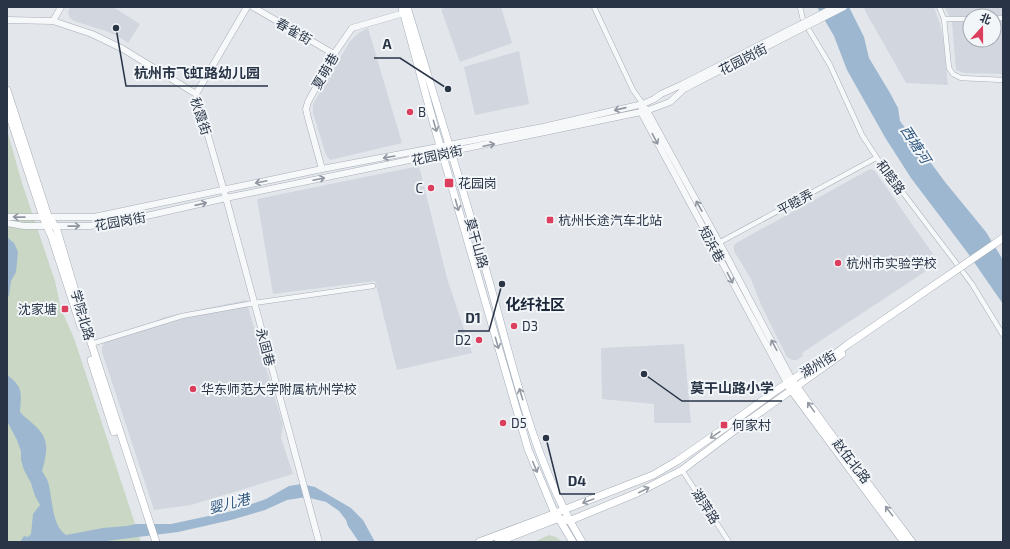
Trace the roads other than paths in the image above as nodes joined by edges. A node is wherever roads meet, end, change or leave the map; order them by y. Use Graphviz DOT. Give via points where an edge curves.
graph roads {
  1 [pos="61,7"];
  2 [pos="247,7"];
  3 [pos="253,7"];
  4 [pos="594,7"];
  5 [pos="800,7"];
  6 [pos="835,7"];
  7 [pos="844,7"];
  8 [pos="939,7"];
  9 [pos="404,9"];
  10 [pos="944,19"];
  11 [pos="962,19"];
  12 [pos="7,20"];
  13 [pos="53,21"];
  14 [pos="334,54"];
  15 [pos="1003,80"];
  16 [pos="683,87"];
  17 [pos="7,90"];
  18 [pos="196,94"];
  19 [pos="643,104"];
  20 [pos="7,108"];
  21 [pos="644,112"];
  22 [pos="446,149"];
  23 [pos="876,158"];
  24 [pos="322,169"];
  25 [pos="224,190"];
  26 [pos="226,198"];
  27 [pos="7,217"];
  28 [pos="45,217"];
  29 [pos="7,223"];
  30 [pos="46,227"];
  31 [pos="56,227"];
  32 [pos="1003,238"];
  33 [pos="716,244"];
  34 [pos="1003,244"];
  35 [pos="373,286"];
  36 [pos="254,303"];
  37 [pos="1003,335"];
  38 [pos="91,344"];
  39 [pos="848,348"];
  40 [pos="789,382"];
  41 [pos="794,389"];
  42 [pos="682,470"];
  43 [pos="564,510"];
  44 [pos="557,516"];
  45 [pos="147,520"];
  46 [pos="569,521"];
  47 [pos="152,541"];
  48 [pos="319,542"];
  49 [pos="478,542"];
  50 [pos="498,542"];
  51 [pos="573,542"];
  52 [pos="582,542"];
  53 [pos="729,542"];
  54 [pos="909,542"];
  1 -- 13 [label="street"];
  2 -- 18 [label="street"];
  3 -- 14 [label="street, 春雀街"];
  4 -- 19 [label="street" via="633,90"];
  5 -- 23 [label="street, 和睦路" via="803,20 830,66 862,135"];
  6 -- 16 [label="street, 花园岗街, bridge"];
  7 -- 16 [label="street, 花园岗街, bridge"];
  8 -- 10 [label="street"];
  9 -- 14 [label="street, 夏萌巷" via="352,28"];
  9 -- 22 [label="main road, 莫干山路"];
  10 -- 11 [label="street"];
  10 -- 15 [label="street" via="953,74 961,78"];
  12 -- 13 [label="street, 秋霞街"];
  13 -- 18 [label="street, 秋霞街" via="105,39"];
  14 -- 24 [label="street, 夏萌巷" via="306,109"];
  16 -- 19 [label="street, 花园岗街" via="661,94"];
  16 -- 21 [label="street, 花园岗街" via="670,102"];
  17 -- 28 [label="main road, 学院北路"];
  18 -- 25 [label="street, 秋霞街"];
  19 -- 21 [label="street"];
  19 -- 22 [label="street, 花园岗街, one-way"];
  20 -- 28 [label="main road, 学院北路"];
  22 -- 21 [label="street, 花园岗街, one-way"];
  21 -- 33 [label="street, 短浜巷"];
  22 -- 24 [label="street, 花园岗街, one-way"];
  26 -- 22 [label="street, 花园岗街, one-way"];
  43 -- 22 [label="main road, 莫干山路, one-way" via="536,443"];
  22 -- 44 [label="main road, 莫干山路, one-way" via="528,449"];
  23 -- 33 [label="street, 平睦弄"];
  23 -- 37 [label="street, 和睦路" via="972,284"];
  24 -- 25 [label="street, 花园岗街, one-way"];
  25 -- 26 [label="street, 秋霞街"];
  25 -- 28 [label="street, 花园岗街" via="94,217"];
  31 -- 26 [label="street, 花园岗街, one-way" via="90,226"];
  26 -- 36 [label="street, 永固巷"];
  28 -- 27 [label="street, 花园岗街, one-way"];
  28 -- 30 [label="main road, 学院北路"];
  28 -- 31 [label="main road, 学院北路"];
  29 -- 30 [label="street, 花园岗街"];
  30 -- 31 [label="street, 花园岗街"];
  30 -- 45 [label="main road, 学院北路" via="51,235 98,382"];
  31 -- 38 [label="main road, 学院北路"];
  32 -- 39 [label="main road, 湖州街, bridge"];
  33 -- 40 [label="street, 短浜巷"];
  34 -- 39 [label="main road, 湖州街"];
  35 -- 36 [label="street"];
  36 -- 38 [label="street" via="182,316"];
  36 -- 48 [label="street, 永固巷"];
  38 -- 45 [label="main road, 学院北路"];
  39 -- 40 [label="main road, 湖州街" via="826,357"];
  39 -- 41 [label="main road, 湖州街"];
  40 -- 41 [label="main road, 赵伍北路"];
  40 -- 43 [label="main road, 湖州街, one-way" via="659,472"];
  41 -- 42 [label="main road, 湖州街"];
  41 -- 54 [label="main road, 赵伍北路"];
  46 -- 42 [label="main road, 湖州街, one-way" via="637,493"];
  42 -- 53 [label="street, 湖萍路"];
  43 -- 44 [label="main road, 湖州街"];
  43 -- 46 [label="main road, 莫干山路"];
  44 -- 46 [label="main road"];
  44 -- 49 [label="main road"];
  44 -- 50 [label="main road"];
  44 -- 51 [label="main road, 莫干山路"];
  45 -- 47 [label="main road, 学院北路"];
  46 -- 52 [label="main road, 莫干山路"];
}
